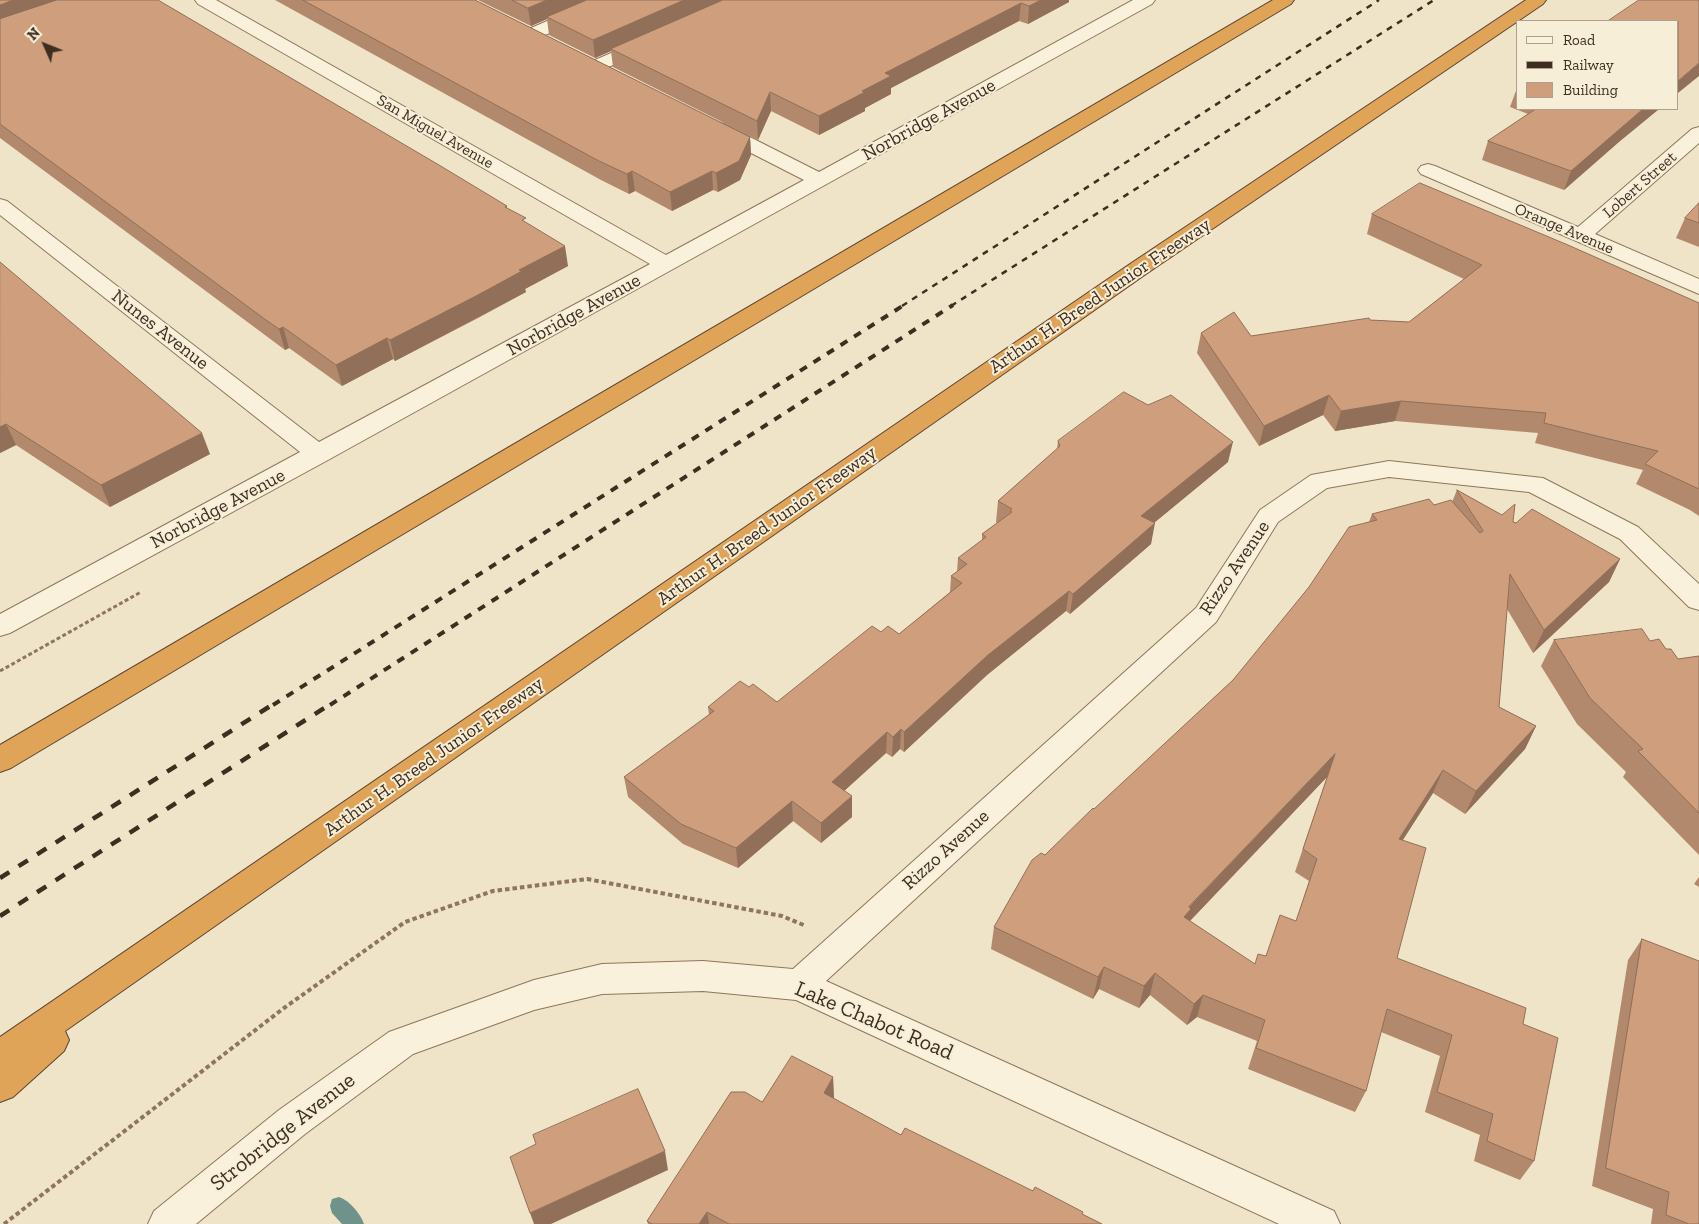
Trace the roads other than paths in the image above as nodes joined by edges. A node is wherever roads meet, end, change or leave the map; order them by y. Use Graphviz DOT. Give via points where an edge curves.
graph roads {
  1 [pos="204,0"];
  2 [pos="610,0"];
  3 [pos="1285,0"];
  4 [pos="1537,0"];
  5 [pos="1140,1"];
  6 [pos="513,26"];
  7 [pos="530,35"];
  8 [pos="664,35"];
  9 [pos="554,47"];
  10 [pos="619,79"];
  11 [pos="702,120"];
  12 [pos="1699,133"];
  13 [pos="1428,170"];
  14 [pos="820,180"];
  15 [pos="0,205"];
  16 [pos="1582,236"];
  17 [pos="666,264"];
  18 [pos="1699,287"];
  19 [pos="320,454"];
  20 [pos="1699,600"];
  21 [pos="0,626"];
  22 [pos="0,760"];
  23 [pos="168,941"];
  24 [pos="799,985"];
  25 [pos="401,1043"];
  26 [pos="0,1058"];
  27 [pos="0,1085"];
  28 [pos="167,1224"];
  29 [pos="1321,1224"];
  1 -- 17 [label="street, San Miguel Avenue"];
  2 -- 7 [label="street"];
  3 -- 22 [label="highway"];
  4 -- 23 [label="highway, Arthur H. Breed Junior Freeway" via="1138,269"];
  5 -- 14 [label="street, Norbridge Avenue"];
  6 -- 7 [label="street"];
  7 -- 9 [label="street"];
  8 -- 10 [label="street" via="586,63"];
  11 -- 14 [label="street"];
  12 -- 16 [label="street, Lobert Street"];
  13 -- 16 [label="street, Orange Avenue"];
  14 -- 17 [label="street, Norbridge Avenue"];
  15 -- 19 [label="street, Nunes Avenue"];
  16 -- 18 [label="street, Orange Avenue"];
  17 -- 19 [label="street, Norbridge Avenue"];
  19 -- 21 [label="street, Norbridge Avenue"];
  20 -- 24 [label="street, Rizzo Avenue" via="1629,533 1534,484 1389,469 1320,481 1270,516 1206,615"];
  23 -- 26 [label="highway, Arthur H. Breed Junior Freeway"];
  23 -- 27 [label="highway"];
  24 -- 25 [label="street, Lake Chabot Road" via="702,976 602,979 534,995"];
  24 -- 29 [label="street, Lake Chabot Road"];
  25 -- 28 [label="street, Strobridge Avenue" via="292,1122"];
}
